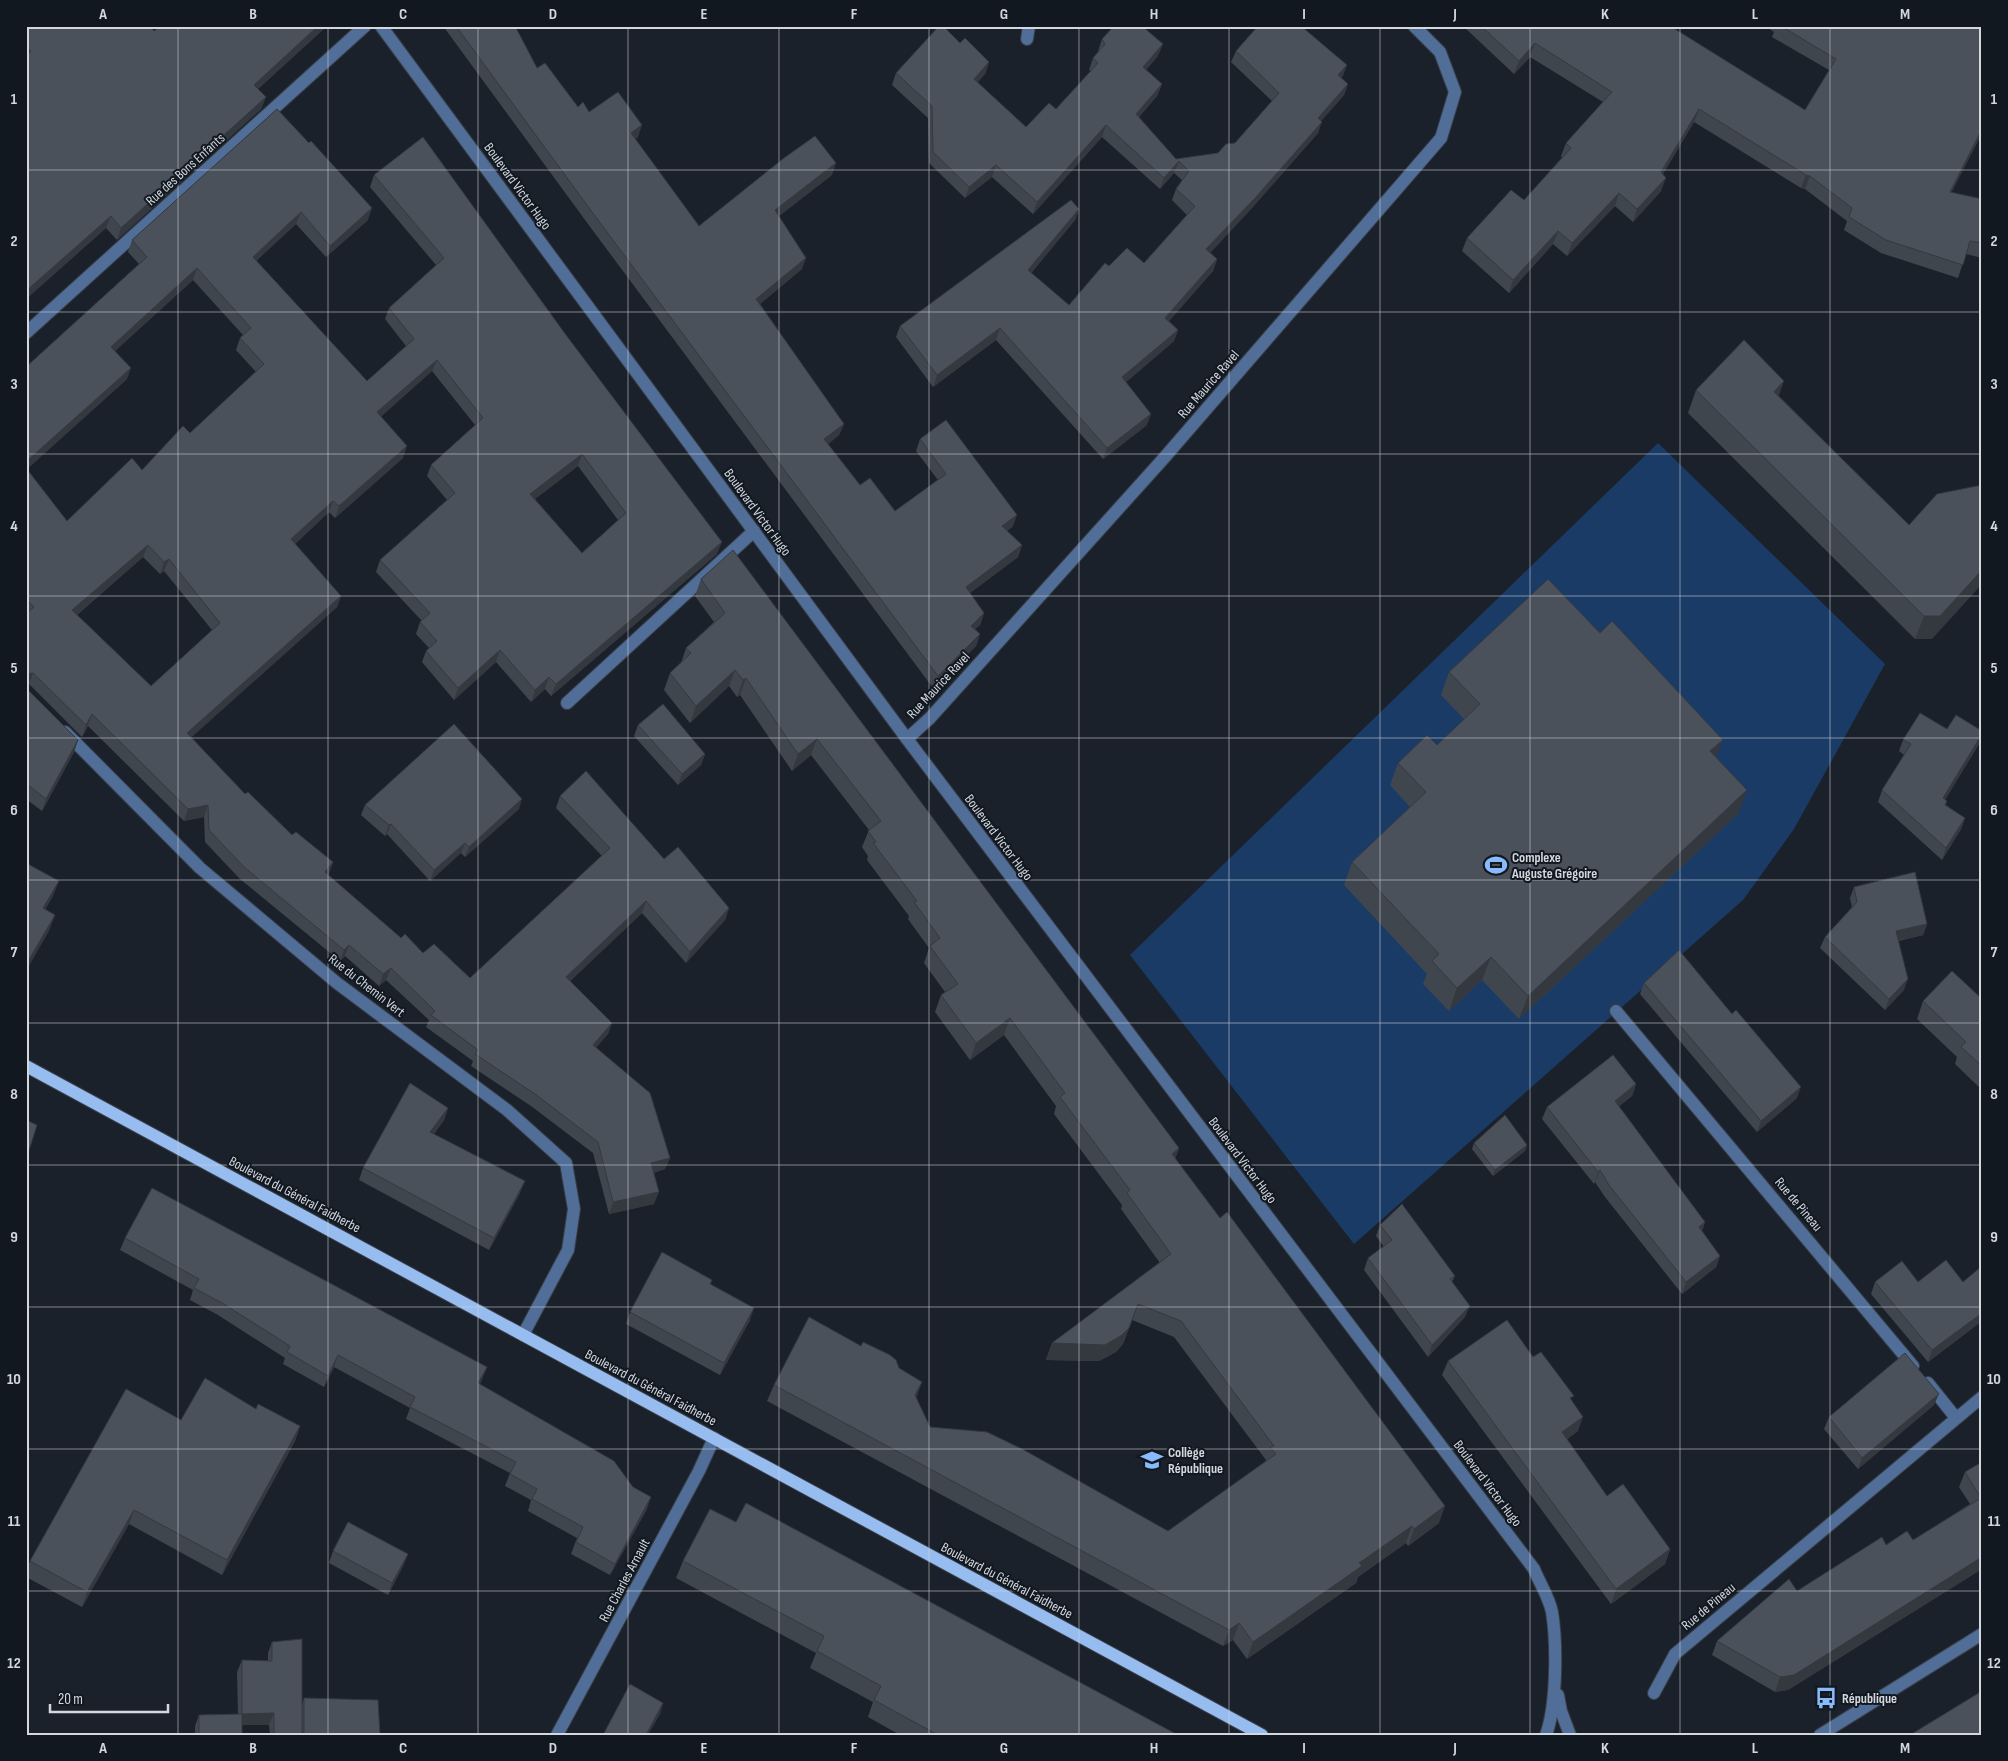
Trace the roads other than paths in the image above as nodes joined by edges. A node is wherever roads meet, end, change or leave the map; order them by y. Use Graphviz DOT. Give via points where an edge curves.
graph roads {
  1 [pos="365,26"];
  2 [pos="382,26"];
  3 [pos="1414,26"];
  4 [pos="26,333"];
  5 [pos="754,531"];
  6 [pos="567,702"];
  7 [pos="54,721"];
  8 [pos="906,739"];
  9 [pos="1616,1011"];
  10 [pos="26,1066"];
  11 [pos="523,1335"];
  12 [pos="1982,1397"];
  13 [pos="1956,1418"];
  14 [pos="714,1438"];
  15 [pos="1982,1634"];
  16 [pos="1555,1678"];
  17 [pos="1654,1693"];
  18 [pos="557,1735"];
  19 [pos="1262,1735"];
  20 [pos="1546,1735"];
  21 [pos="1570,1735"];
  22 [pos="1820,1735"];
  1 -- 4 [label="street, Rue des Bons Enfants"];
  2 -- 5 [label="street, Boulevard Victor Hugo"];
  3 -- 8 [label="street, Rue Maurice Ravel" via="1440,52 1455,92 1441,138 1164,458 930,718"];
  5 -- 6 [label="street"];
  5 -- 8 [label="street, Boulevard Victor Hugo"];
  7 -- 11 [label="street, Rue du Chemin Vert" via="200,868 337,983 507,1110 566,1163 574,1209 568,1250"];
  8 -- 16 [label="street, Boulevard Victor Hugo" via="1534,1569 1552,1610"];
  9 -- 13 [label="street, Rue de Pineau"];
  10 -- 11 [label="main road, Boulevard du Général Faidherbe"];
  11 -- 14 [label="main road, Boulevard du Général Faidherbe"];
  12 -- 13 [label="street, Rue de Pineau"];
  13 -- 17 [label="street, Rue de Pineau" via="1675,1654"];
  14 -- 18 [label="street, Rue Charles Arnault"];
  14 -- 19 [label="main road, Boulevard du Général Faidherbe"];
  15 -- 22 [label="street"];
  16 -- 20 [label="street, Boulevard Victor Hugo" via="1554,1705"];
  16 -- 21 [label="street, Boulevard Victor Hugo" via="1561,1711"];
}
